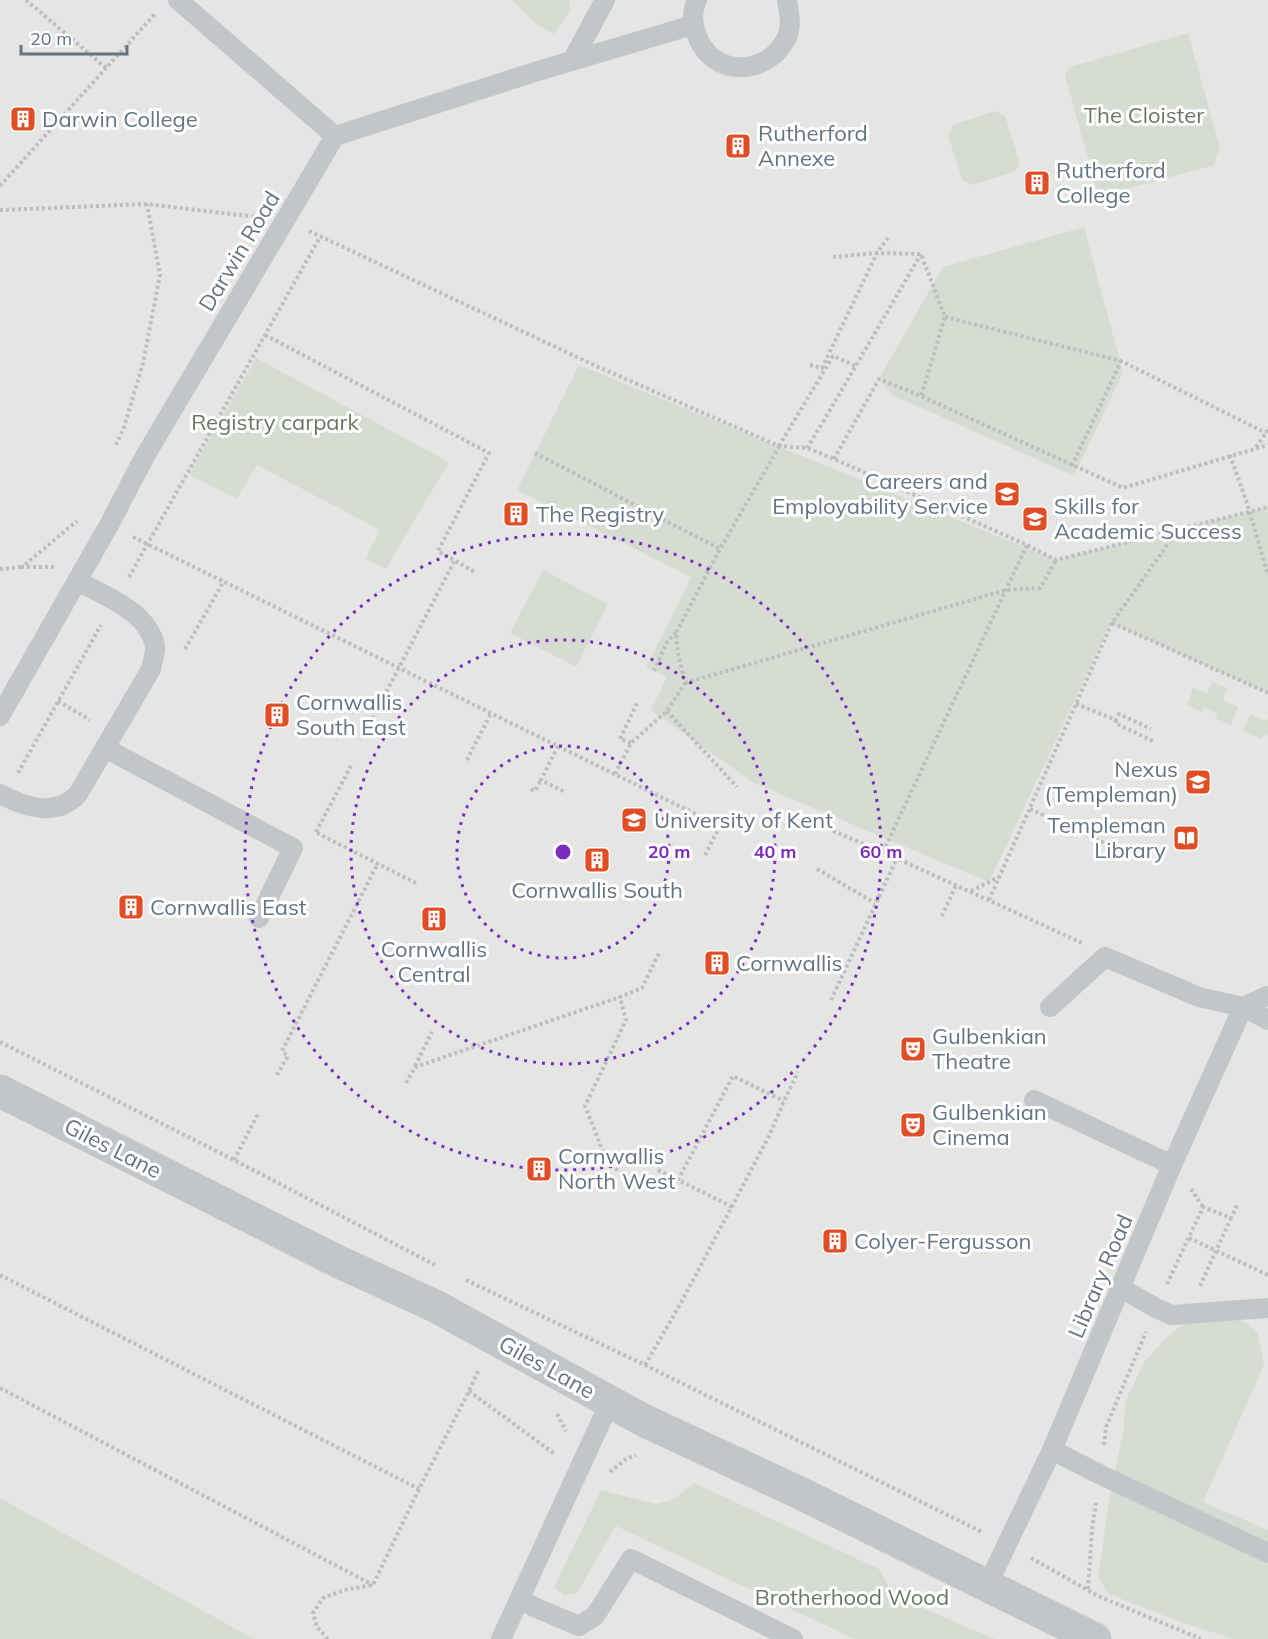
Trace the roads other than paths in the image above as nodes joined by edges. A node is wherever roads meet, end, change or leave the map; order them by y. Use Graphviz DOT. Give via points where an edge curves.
graph roads {
  1 [pos="605,0"];
  2 [pos="697,0"];
  3 [pos="787,0"];
  4 [pos="169,4"];
  5 [pos="693,25"];
  6 [pos="572,61"];
  7 [pos="335,136"];
  8 [pos="81,574"];
  9 [pos="0,716"];
  10 [pos="105,748"];
  11 [pos="2,795"];
  12 [pos="259,918"];
  13 [pos="1267,996"];
  14 [pos="1050,1007"];
  15 [pos="1244,1007"];
  16 [pos="1268,1020"];
  17 [pos="0,1091"];
  18 [pos="1034,1100"];
  19 [pos="1172,1165"];
  20 [pos="1121,1288"];
  21 [pos="1268,1308"];
  22 [pos="610,1402"];
  23 [pos="1053,1450"];
  24 [pos="1268,1552"];
  25 [pos="987,1586"];
  26 [pos="521,1599"];
  27 [pos="501,1639"];
  28 [pos="793,1639"];
  29 [pos="1095,1639"];
  1 -- 6 [label="lane"];
  2 -- 5 [label="lane"];
  3 -- 5 [label="lane" via="788,35 778,52 748,67 729,66 713,59 701,47"];
  4 -- 7 [label="lane"];
  5 -- 6 [label="lane"];
  6 -- 7 [label="lane"];
  7 -- 8 [label="lane, Darwin Road" via="145,456"];
  8 -- 9 [label="lane, Darwin Road"];
  8 -- 10 [label="lane" via="137,616 150,631 156,648 151,669"];
  10 -- 11 [label="lane" via="71,801 54,807 31,807"];
  10 -- 12 [label="lane" via="293,848"];
  13 -- 15 [label="lane"];
  14 -- 15 [label="lane" via="1105,957 1199,997"];
  15 -- 16 [label="lane"];
  15 -- 19 [label="lane, Library Road"];
  17 -- 22 [label="street, Giles Lane" via="339,1262 435,1306"];
  18 -- 19 [label="lane"];
  19 -- 20 [label="lane, Library Road"];
  20 -- 21 [label="lane" via="1172,1315"];
  20 -- 23 [label="lane, Library Road"];
  22 -- 25 [label="street, Giles Lane"];
  22 -- 26 [label="lane"];
  23 -- 24 [label="lane"];
  23 -- 25 [label="lane, Library Road"];
  25 -- 29 [label="street, Giles Lane"];
  26 -- 27 [label="lane"];
  26 -- 28 [label="lane" via="579,1626 595,1616 631,1559"];
}
